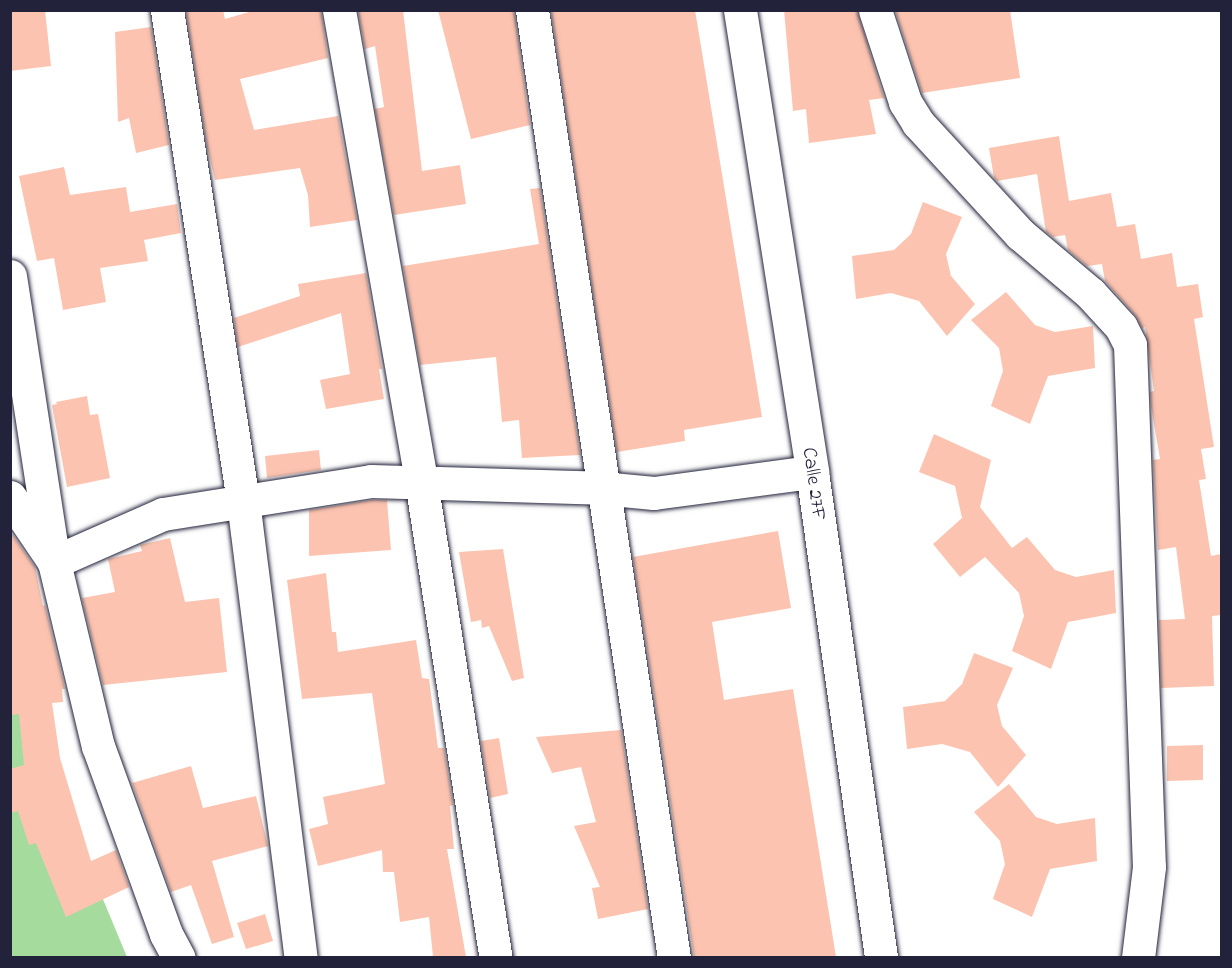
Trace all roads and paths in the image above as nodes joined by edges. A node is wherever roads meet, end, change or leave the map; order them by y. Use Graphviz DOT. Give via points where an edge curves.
graph roads {
  1 [pos="167,10"];
  2 [pos="339,10"];
  3 [pos="532,10"];
  4 [pos="740,10"];
  5 [pos="875,10"];
  6 [pos="10,276"];
  7 [pos="812,472"];
  8 [pos="421,481"];
  9 [pos="602,488"];
  10 [pos="10,497"];
  11 [pos="243,501"];
  12 [pos="54,562"];
  13 [pos="179,957"];
  14 [pos="301,957"];
  15 [pos="496,957"];
  16 [pos="674,957"];
  17 [pos="881,957"];
  18 [pos="1138,957"];
  1 -- 11 [label="street"];
  2 -- 8 [label="street"];
  3 -- 9 [label="street"];
  4 -- 7 [label="street, Calle 27F"];
  5 -- 18 [label="street" via="905,102 918,123 1020,234 1090,293 1121,327 1130,345 1149,867"];
  6 -- 12 [label="street"];
  7 -- 9 [label="street" via="654,493"];
  7 -- 17 [label="street, Calle 27F"];
  8 -- 9 [label="street"];
  8 -- 11 [label="street" via="371,481"];
  8 -- 15 [label="street"];
  9 -- 16 [label="street"];
  10 -- 12 [label="street"];
  11 -- 12 [label="street" via="163,514"];
  11 -- 14 [label="street"];
  12 -- 13 [label="street" via="98,746 166,934"];
}
